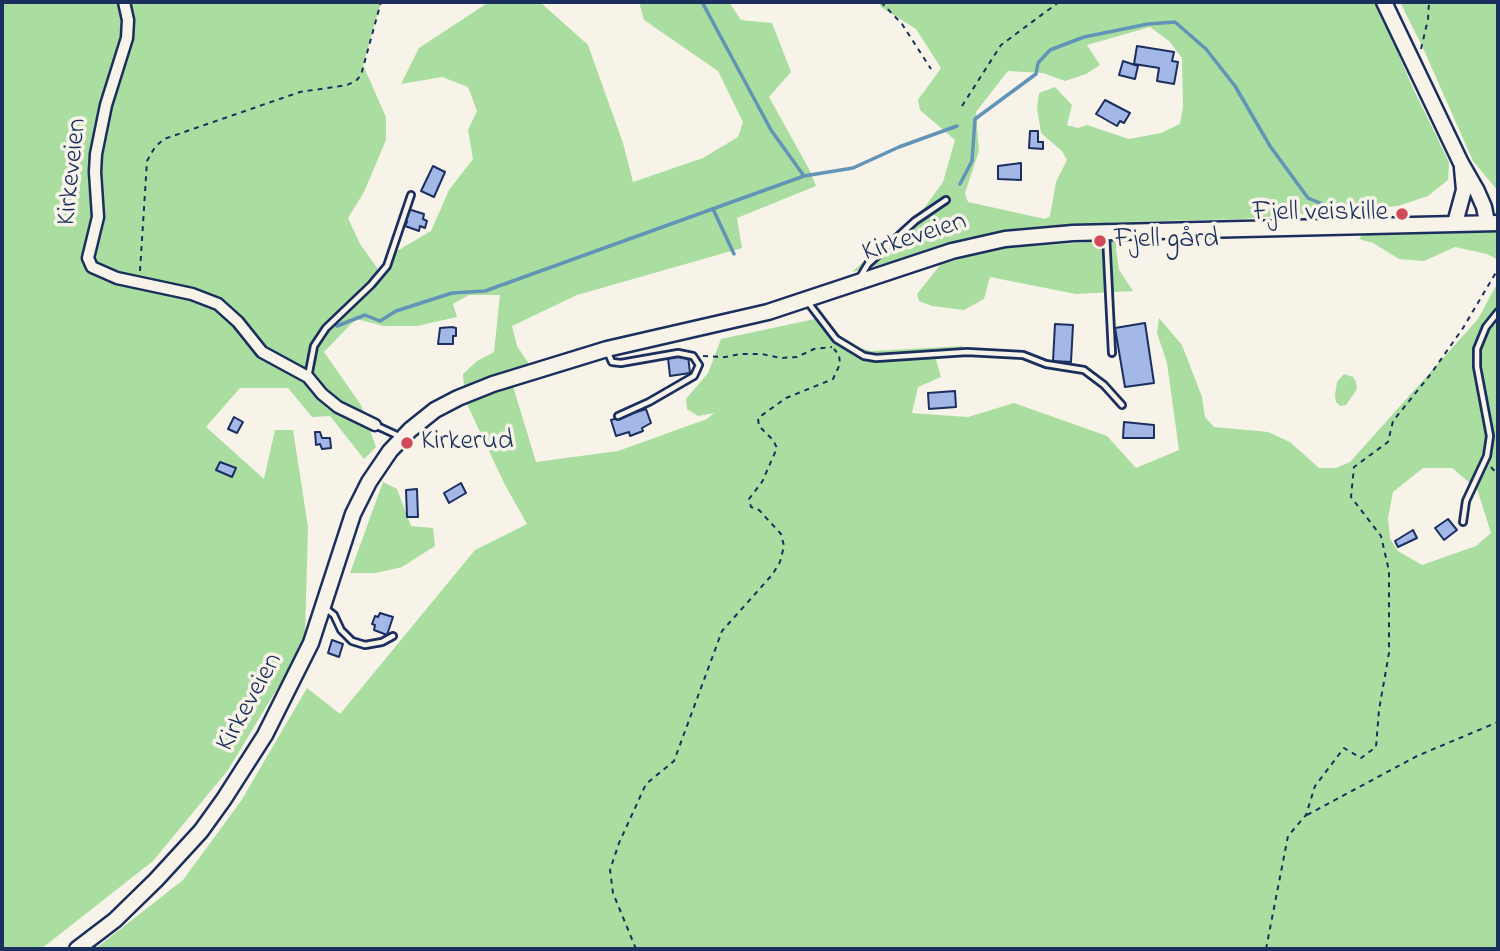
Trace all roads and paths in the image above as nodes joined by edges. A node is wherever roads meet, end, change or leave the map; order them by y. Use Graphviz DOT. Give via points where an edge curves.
graph roads {
  1 [pos="124,2"];
  2 [pos="381,2"];
  3 [pos="881,2"];
  4 [pos="1059,2"];
  5 [pos="1384,2"];
  6 [pos="1429,2"];
  7 [pos="931,69"];
  8 [pos="1417,69"];
  9 [pos="962,106"];
  10 [pos="1461,163"];
  11 [pos="411,195"];
  12 [pos="946,200"];
  13 [pos="1455,223"];
  14 [pos="1486,223"];
  15 [pos="1106,233"];
  16 [pos="1498,269"];
  17 [pos="139,283"];
  18 [pos="856,284"];
  19 [pos="807,300"];
  20 [pos="1498,313"];
  21 [pos="607,349"];
  22 [pos="1112,353"];
  23 [pos="693,355"];
  24 [pos="308,377"];
  25 [pos="1122,405"];
  26 [pos="618,416"];
  27 [pos="375,425"];
  28 [pos="402,438"];
  29 [pos="1486,461"];
  30 [pos="1498,475"];
  31 [pos="1463,522"];
  32 [pos="324,608"];
  33 [pos="393,636"];
  34 [pos="1498,722"];
  35 [pos="1306,815"];
  36 [pos="77,949"];
  37 [pos="636,949"];
  38 [pos="1266,949"];
  1 -- 17 [label="street, Kirkeveien" via="128,30 99,141 95,172 98,217 88,258 96,270"];
  2 -- 17 [label="path" via="356,81 300,92 164,139 155,147 147,161"];
  3 -- 7 [label="path" via="902,24"];
  4 -- 9 [label="path" via="1001,45"];
  5 -- 8 [label="main road"];
  6 -- 8 [label="path"];
  8 -- 10 [label="main road"];
  10 -- 13 [label="main road" via="1464,190"];
  10 -- 14 [label="main road" via="1484,207"];
  11 -- 24 [label="lane" via="387,266 326,328 314,346"];
  12 -- 18 [label="lane" via="915,220 868,264"];
  13 -- 14 [label="main road, Kirkeveien"];
  13 -- 15 [label="main road, Kirkeveien"];
  15 -- 18 [label="main road, Kirkeveien" via="992,241"];
  15 -- 22 [label="lane"];
  16 -- 35 [label="path" via="1456,338 1393,421 1388,442 1354,467 1351,497 1381,536 1389,570 1389,653 1376,747 1361,758 1344,748 1315,786"];
  17 -- 24 [label="street, Kirkeveien" via="218,304 262,352"];
  18 -- 19 [label="main road, Kirkeveien"];
  19 -- 21 [label="main road, Kirkeveien"];
  19 -- 25 [label="lane" via="836,339 864,356 1023,355 1084,370"];
  20 -- 29 [label="lane" via="1482,334 1476,358 1490,436"];
  21 -- 23 [label="lane" via="612,362 621,363 678,353"];
  21 -- 28 [label="main road, Kirkeveien" via="458,398 435,410"];
  23 -- 26 [label="lane" via="699,365 694,376"];
  23 -- 37 [label="path" via="797,357 833,346 839,364 833,379 786,398 758,418 759,426 777,447 762,482 748,499 781,534 784,546 772,575 722,631 674,761 646,784 610,870 613,893"];
  24 -- 27 [label="street, Kirkeveien" via="338,407"];
  27 -- 28 [label="lane, Kirkeveien"];
  28 -- 32 [label="main road, Kirkeveien" via="369,482 353,514"];
  29 -- 30 [label="path"];
  29 -- 31 [label="lane" via="1466,501"];
  32 -- 33 [label="lane" via="352,641 365,645"];
  32 -- 36 [label="main road, Kirkeveien" via="280,706 201,831 115,920"];
  34 -- 35 [label="path" via="1417,756"];
  35 -- 38 [label="path" via="1288,836"];
}
